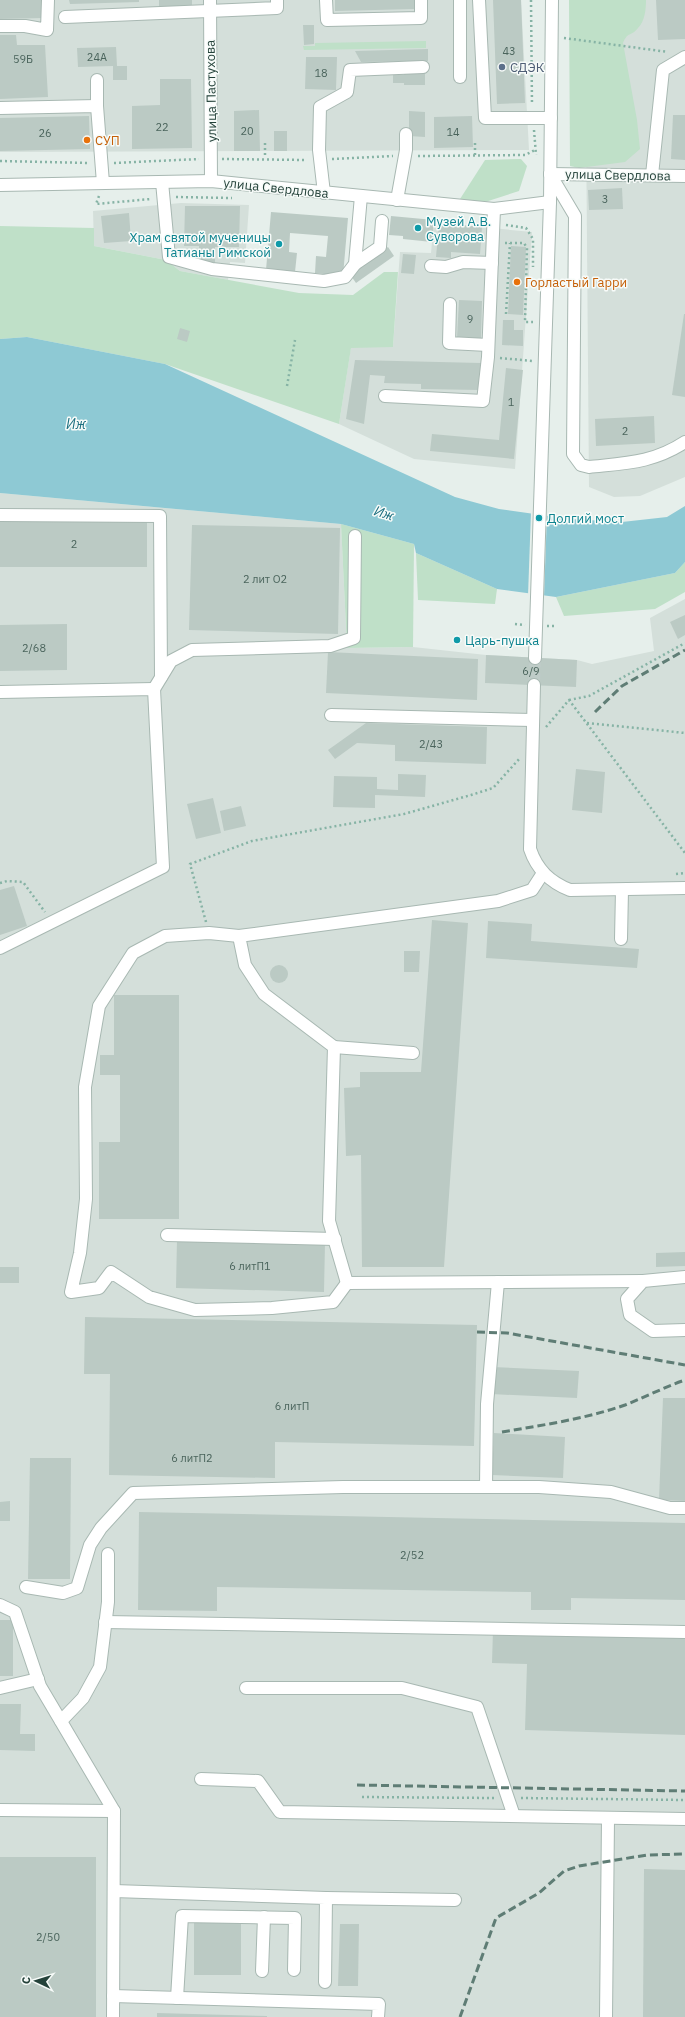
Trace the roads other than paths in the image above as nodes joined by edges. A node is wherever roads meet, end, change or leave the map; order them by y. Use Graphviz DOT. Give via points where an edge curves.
graph roads {
  1 [pos="48,0"];
  2 [pos="277,0"];
  3 [pos="326,0"];
  4 [pos="421,0"];
  5 [pos="460,0"];
  6 [pos="479,0"];
  7 [pos="552,0"];
  8 [pos="210,5"];
  9 [pos="64,17"];
  10 [pos="0,26"];
  11 [pos="685,57"];
  12 [pos="423,67"];
  13 [pos="460,77"];
  14 [pos="96,80"];
  15 [pos="97,106"];
  16 [pos="0,108"];
  17 [pos="550,118"];
  18 [pos="406,134"];
  19 [pos="550,174"];
  20 [pos="652,175"];
  21 [pos="685,176"];
  22 [pos="210,181"];
  23 [pos="162,182"];
  24 [pos="103,183"];
  25 [pos="0,185"];
  26 [pos="324,193"];
  27 [pos="361,196"];
  28 [pos="398,200"];
  29 [pos="550,202"];
  30 [pos="494,209"];
  31 [pos="382,221"];
  32 [pos="492,263"];
  33 [pos="355,264"];
  34 [pos="431,266"];
  35 [pos="450,304"];
  36 [pos="488,351"];
  37 [pos="386,396"];
  38 [pos="685,442"];
  39 [pos="0,515"];
  40 [pos="355,536"];
  41 [pos="535,658"];
  42 [pos="161,678"];
  43 [pos="534,685"];
  44 [pos="154,690"];
  45 [pos="0,692"];
  46 [pos="331,715"];
  47 [pos="533,720"];
  48 [pos="543,873"];
  49 [pos="685,888"];
  50 [pos="622,890"];
  51 [pos="240,936"];
  52 [pos="621,939"];
  53 [pos="0,948"];
  54 [pos="334,1047"];
  55 [pos="413,1053"];
  56 [pos="167,1235"];
  57 [pos="334,1239"];
  58 [pos="685,1277"];
  59 [pos="643,1281"];
  60 [pos="498,1282"];
  61 [pos="347,1283"];
  62 [pos="685,1330"];
  63 [pos="486,1487"];
  64 [pos="685,1508"];
  65 [pos="108,1554"];
  66 [pos="26,1587"];
  67 [pos="0,1605"];
  68 [pos="105,1622"];
  69 [pos="685,1632"];
  70 [pos="38,1679"];
  71 [pos="0,1688"];
  72 [pos="246,1688"];
  73 [pos="61,1721"];
  74 [pos="201,1779"];
  75 [pos="0,1810"];
  76 [pos="114,1811"];
  77 [pos="514,1816"];
  78 [pos="608,1819"];
  79 [pos="685,1819"];
  80 [pos="114,1891"];
  81 [pos="326,1898"];
  82 [pos="455,1900"];
  83 [pos="264,1917"];
  84 [pos="294,1970"];
  85 [pos="262,1971"];
  86 [pos="325,1982"];
  87 [pos="113,1996"];
  88 [pos="177,1998"];
  89 [pos="112,2017"];
  90 [pos="378,2017"];
  91 [pos="606,2017"];
  1 -- 10 [label="street" via="47,30 25,26"];
  2 -- 8 [label="street" via="277,8"];
  3 -- 4 [label="street" via="327,20 421,18"];
  5 -- 13 [label="street"];
  6 -- 17 [label="street" via="485,118"];
  7 -- 17 [label="street"];
  8 -- 9 [label="street"];
  8 -- 22 [label="street, улица Пастухова"];
  11 -- 20 [label="street" via="663,70"];
  12 -- 26 [label="street" via="350,70 347,92 320,107 320,160"];
  14 -- 15 [label="street"];
  15 -- 16 [label="street"];
  15 -- 24 [label="street"];
  17 -- 19 [label="street"];
  18 -- 28 [label="street"];
  19 -- 20 [label="street, улица Свердлова"];
  19 -- 29 [label="street"];
  19 -- 38 [label="street" via="575,216 573,454 581,464 589,467 641,462"];
  20 -- 21 [label="street, улица Свердлова"];
  22 -- 23 [label="street, улица Свердлова"];
  22 -- 26 [label="street, улица Свердлова"];
  23 -- 24 [label="street, улица Свердлова"];
  23 -- 33 [label="street" via="169,257 212,269 324,282 344,278"];
  24 -- 25 [label="street, улица Свердлова"];
  26 -- 27 [label="street, улица Свердлова"];
  27 -- 28 [label="street, улица Свердлова"];
  27 -- 33 [label="street"];
  28 -- 30 [label="street, улица Свердлова"];
  29 -- 30 [label="street, улица Свердлова"];
  29 -- 41 [label="street"];
  30 -- 32 [label="street"];
  31 -- 33 [label="street" via="380,247"];
  32 -- 34 [label="street" via="463,262 446,267"];
  32 -- 36 [label="street"];
  35 -- 36 [label="street" via="449,343"];
  36 -- 37 [label="street" via="483,401"];
  39 -- 42 [label="street" via="160,516"];
  40 -- 42 [label="street" via="354,638 330,646 192,650 171,661"];
  42 -- 44 [label="street"];
  43 -- 47 [label="street"];
  44 -- 45 [label="street"];
  44 -- 53 [label="street" via="163,867"];
  46 -- 47 [label="street"];
  47 -- 48 [label="street" via="530,849 535,864"];
  48 -- 50 [label="street" via="558,885 570,890"];
  48 -- 51 [label="street" via="532,890 498,901"];
  49 -- 50 [label="street"];
  50 -- 52 [label="street"];
  51 -- 54 [label="street" via="245,965 264,994"];
  51 -- 61 [label="street" via="209,933 164,936 133,953 99,1006 84,1087 86,1198 80,1253 72,1292 99,1288 111,1272 150,1297 195,1310 272,1308 333,1302"];
  54 -- 55 [label="street"];
  54 -- 57 [label="street" via="330,1221"];
  56 -- 57 [label="street"];
  57 -- 61 [label="street"];
  58 -- 59 [label="street"];
  59 -- 60 [label="street"];
  59 -- 62 [label="street" via="627,1299 630,1315 653,1331"];
  60 -- 61 [label="street"];
  60 -- 63 [label="street" via="486,1404"];
  63 -- 64 [label="street" via="539,1487 611,1492 670,1508"];
  63 -- 66 [label="street" via="343,1487 133,1493 101,1528 90,1545 77,1588 63,1593"];
  65 -- 68 [label="street" via="108,1602"];
  67 -- 70 [label="street" via="15,1612"];
  68 -- 69 [label="street"];
  68 -- 73 [label="street" via="100,1667 83,1698"];
  70 -- 71 [label="street"];
  70 -- 73 [label="street"];
  72 -- 77 [label="street" via="402,1688 477,1707"];
  73 -- 76 [label="street"];
  74 -- 77 [label="street" via="258,1780 280,1812"];
  75 -- 76 [label="street"];
  76 -- 80 [label="street"];
  77 -- 78 [label="street"];
  78 -- 79 [label="street"];
  78 -- 91 [label="street"];
  80 -- 81 [label="street"];
  80 -- 87 [label="street"];
  81 -- 82 [label="street"];
  81 -- 86 [label="street"];
  83 -- 84 [label="street" via="295,1918"];
  83 -- 85 [label="street"];
  83 -- 88 [label="street" via="182,1916"];
  87 -- 88 [label="street"];
  87 -- 89 [label="street"];
  88 -- 90 [label="street" via="379,2004"];
}
